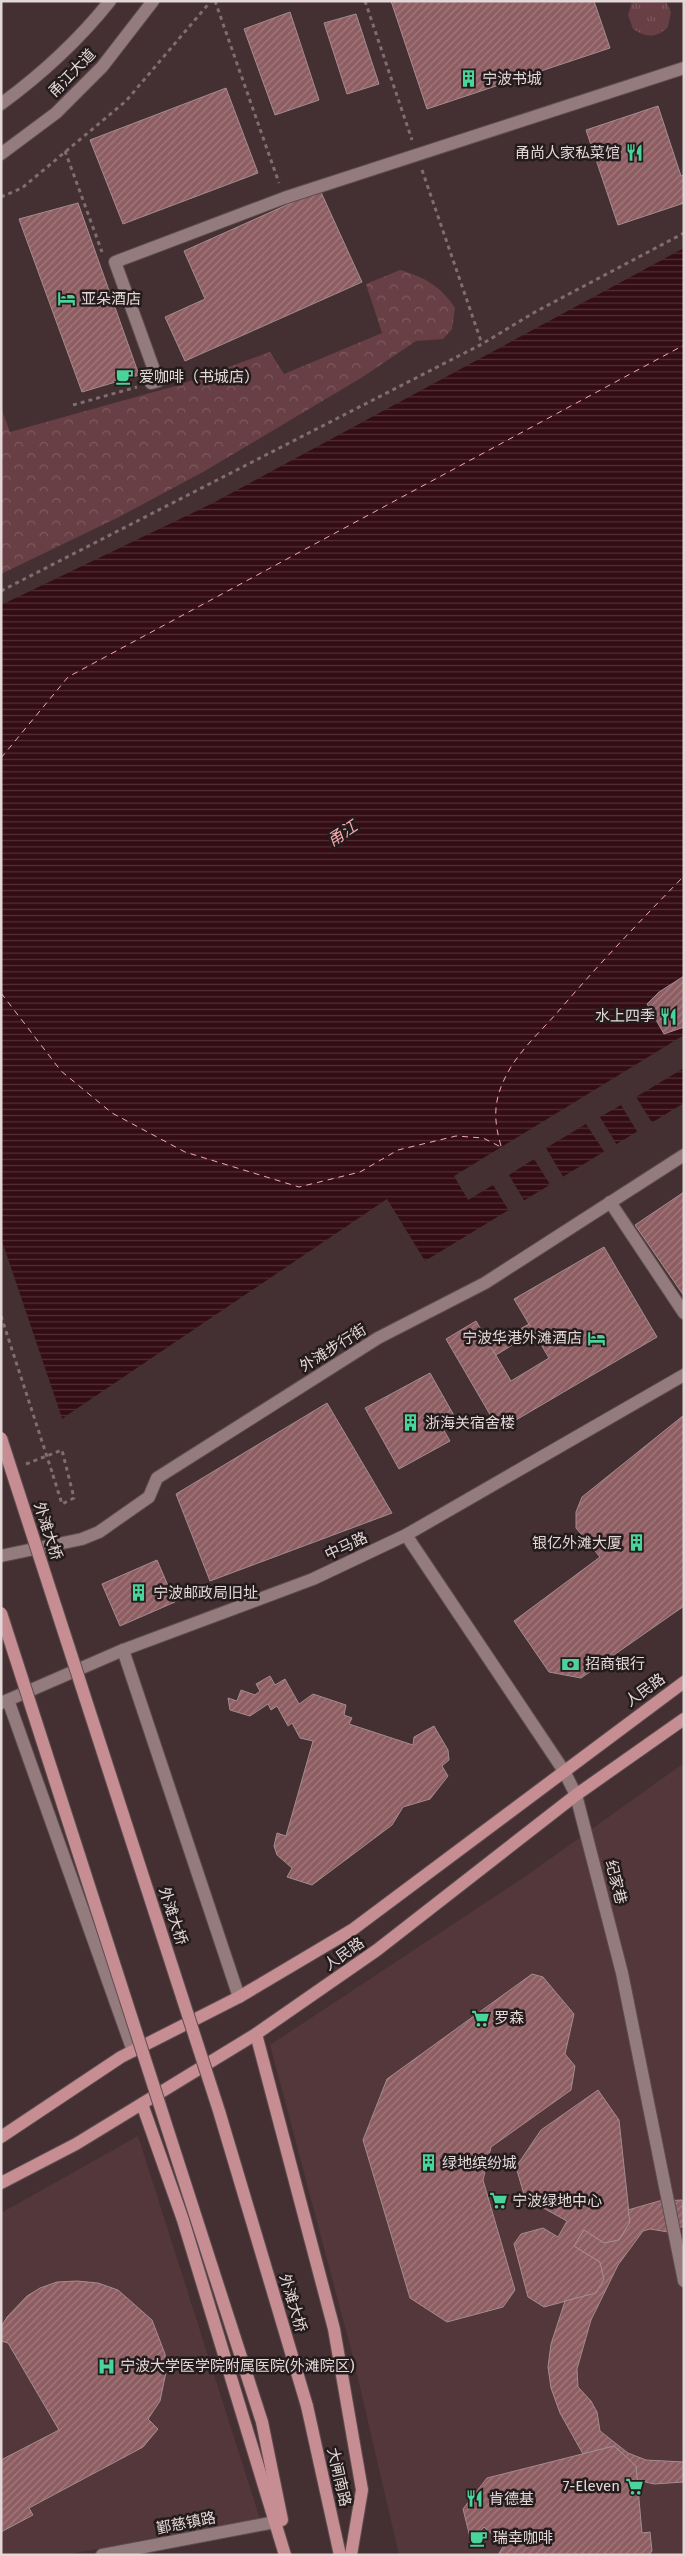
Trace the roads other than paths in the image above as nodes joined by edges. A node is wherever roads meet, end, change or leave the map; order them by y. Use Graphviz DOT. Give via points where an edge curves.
graph roads {
  1 [pos="110,1"];
  2 [pos="153,1"];
  3 [pos="684,68"];
  4 [pos="1,104"];
  5 [pos="1,154"];
  6 [pos="150,383"];
  7 [pos="684,1155"];
  8 [pos="610,1202"];
  9 [pos="684,1313"];
  10 [pos="684,1375"];
  11 [pos="1,1438"];
  12 [pos="406,1535"];
  13 [pos="1,1556"];
  14 [pos="1,1612"];
  15 [pos="123,1650"];
  16 [pos="684,1682"];
  17 [pos="5,1702"];
  18 [pos="684,1719"];
  19 [pos="564,1771"];
  20 [pos="576,1795"];
  21 [pos="239,1997"];
  22 [pos="256,2034"];
  23 [pos="133,2051"];
  24 [pos="142,2104"];
  25 [pos="1,2137"];
  26 [pos="1,2183"];
  27 [pos="684,2281"];
  28 [pos="307,2406"];
  29 [pos="275,2522"];
  30 [pos="102,2555"];
  31 [pos="287,2555"];
  32 [pos="340,2555"];
  33 [pos="351,2555"];
  1 -- 4 [label="street, 甬江大道" via="88,28 42,73"];
  2 -- 5 [label="street, 甬江大道" via="102,67 56,113"];
  3 -- 6 [label="street" via="284,198 115,262 158,380"];
  7 -- 8 [label="street, 外滩步行街"];
  8 -- 9 [label="street"];
  8 -- 13 [label="street, 外滩步行街" via="485,1283 378,1338 157,1478 149,1497 99,1532 82,1539"];
  10 -- 12 [label="street, 中马路"];
  11 -- 28 [label="main road, 外滩大桥, bridge" via="219,2112"];
  12 -- 15 [label="street, 中马路" via="313,1579"];
  12 -- 19 [label="street, 纪家巷"];
  14 -- 31 [label="main road, bridge" via="262,2422"];
  15 -- 17 [label="street, 中马路"];
  15 -- 21 [label="street"];
  16 -- 19 [label="main road, 人民路"];
  17 -- 23 [label="street"];
  18 -- 20 [label="main road, 人民路"];
  19 -- 20 [label="street, 纪家巷"];
  19 -- 21 [label="main road, 人民路" via="352,1930"];
  20 -- 22 [label="main road, 人民路" via="377,1950"];
  20 -- 27 [label="street, 纪家巷" via="622,1973"];
  21 -- 23 [label="main road, 人民路"];
  22 -- 24 [label="main road, 人民路"];
  22 -- 33 [label="main road" via="334,2328 362,2490"];
  23 -- 25 [label="main road, 人民路"];
  24 -- 26 [label="main road, 人民路" via="76,2144"];
  24 -- 29 [label="main road" via="183,2220"];
  28 -- 32 [label="main road, 大闸南路"];
  29 -- 30 [label="street, 鄞慈镇路"];
  29 -- 31 [label="main road"];
}
